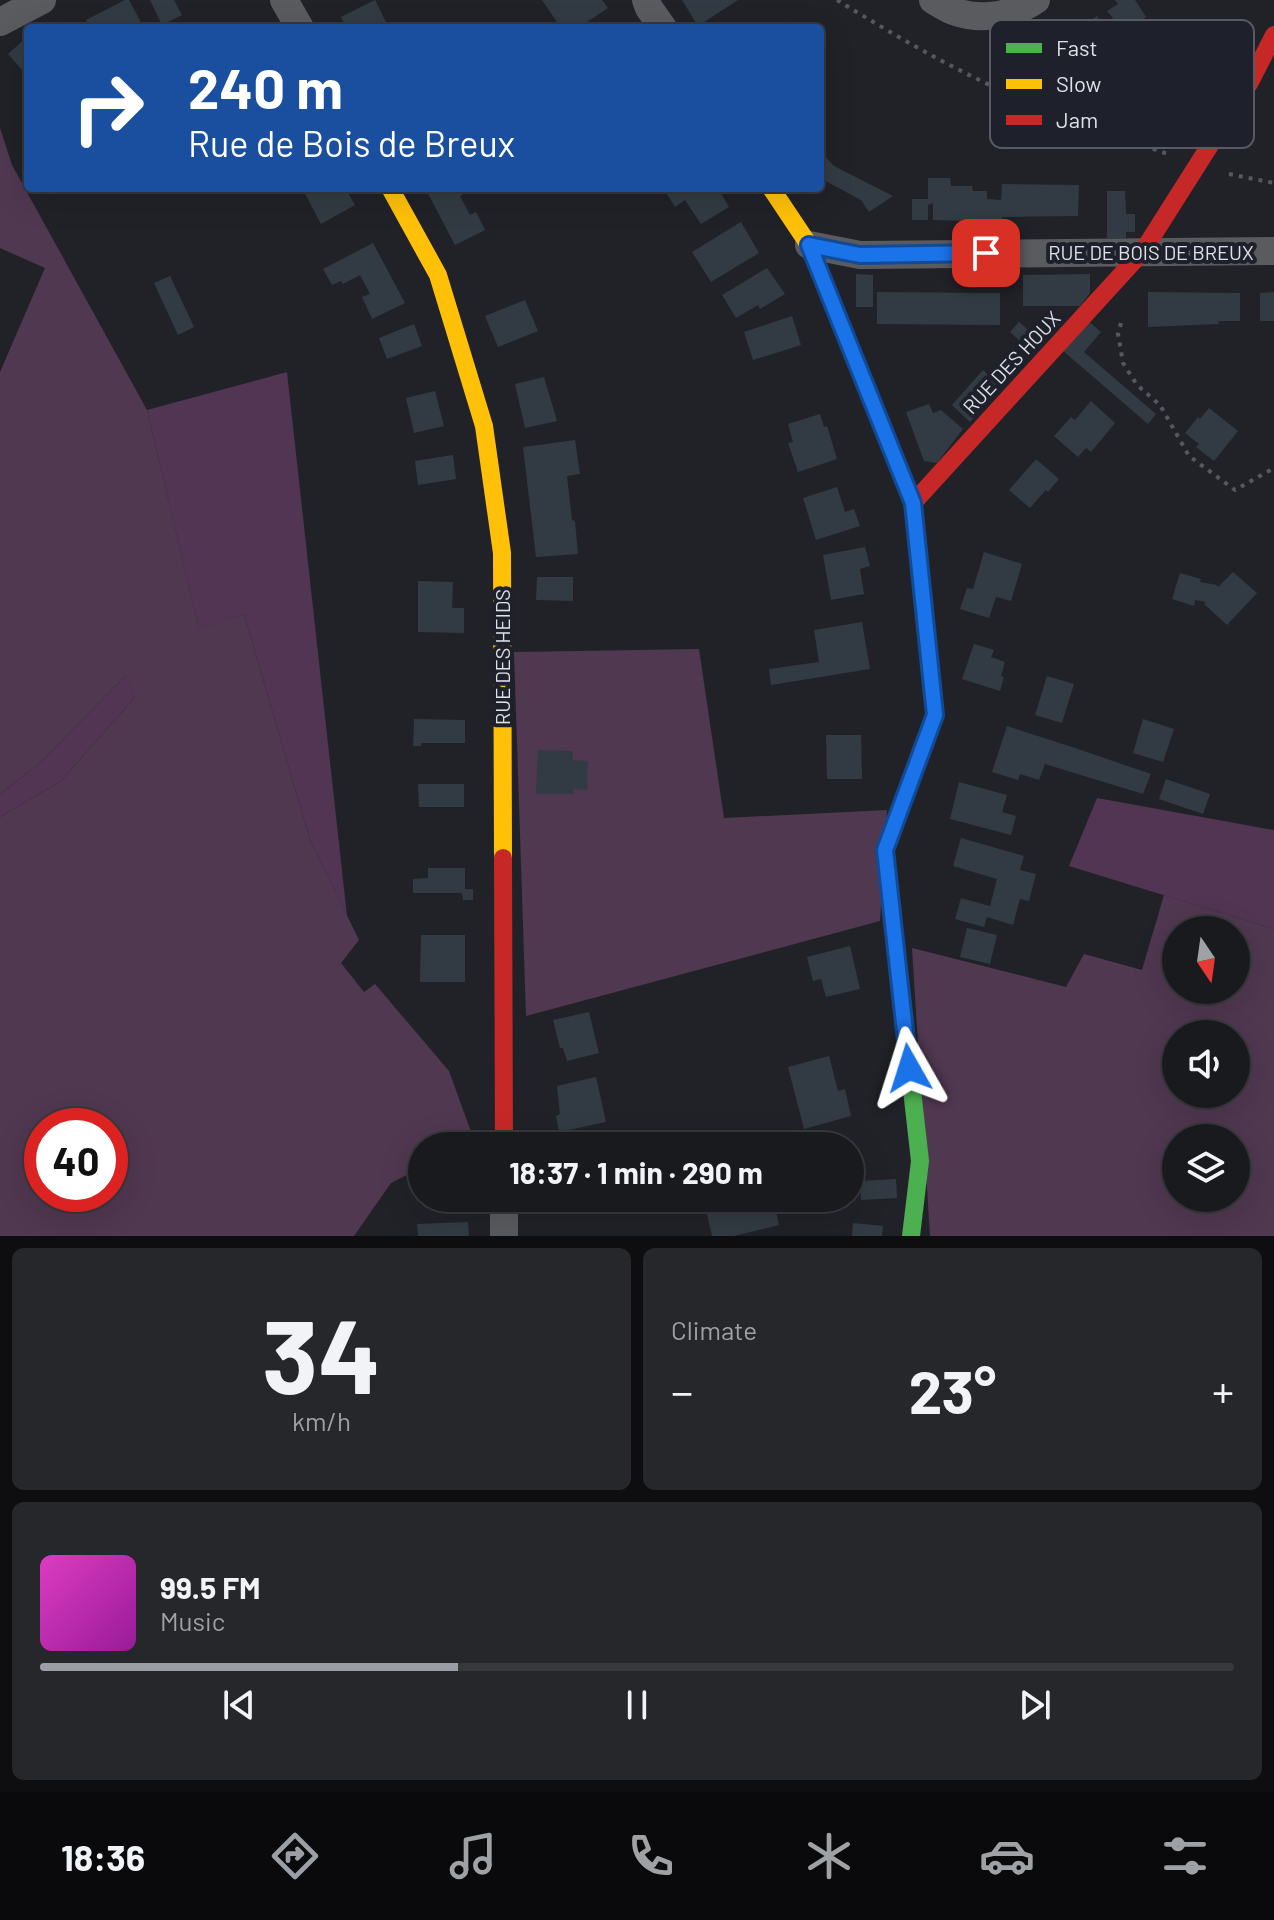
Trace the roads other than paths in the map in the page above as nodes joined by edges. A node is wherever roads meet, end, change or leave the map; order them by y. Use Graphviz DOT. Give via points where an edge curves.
graph roads {
  1 [pos="42,0"];
  2 [pos="284,0"];
  3 [pos="646,0"];
  4 [pos="933,0"];
  5 [pos="1036,0"];
  6 [pos="0,22"];
  7 [pos="298,24"];
  8 [pos="661,24"];
  9 [pos="1274,35"];
  10 [pos="1254,74"];
  11 [pos="1208,148"];
  12 [pos="392,192"];
  13 [pos="774,192"];
  14 [pos="809,245"];
  15 [pos="1143,251"];
  16 [pos="1274,251"];
  17 [pos="913,503"];
  18 [pos="504,1132"];
  19 [pos="504,1212"];
  20 [pos="504,1236"];
  21 [pos="911,1236"];
  1 -- 6 [label="street"];
  2 -- 7 [label="street"];
  3 -- 8 [label="street"];
  4 -- 5 [label="street" via="956,12 991,16 1023,9"];
  9 -- 10 [label="street, RUE DES HOUX"];
  11 -- 15 [label="street, RUE DES HOUX"];
  12 -- 18 [label="street, RUE DES HEIDS" via="438,275 484,426 502,553"];
  13 -- 14 [label="street"];
  14 -- 15 [label="street, RUE DE BOIS DE BREUX" via="860,255"];
  14 -- 17 [label="street"];
  15 -- 16 [label="street, RUE DE BOIS DE BREUX"];
  15 -- 17 [label="street, RUE DES HOUX"];
  17 -- 21 [label="street" via="935,715 885,850 920,1161"];
  19 -- 20 [label="street"];
}
